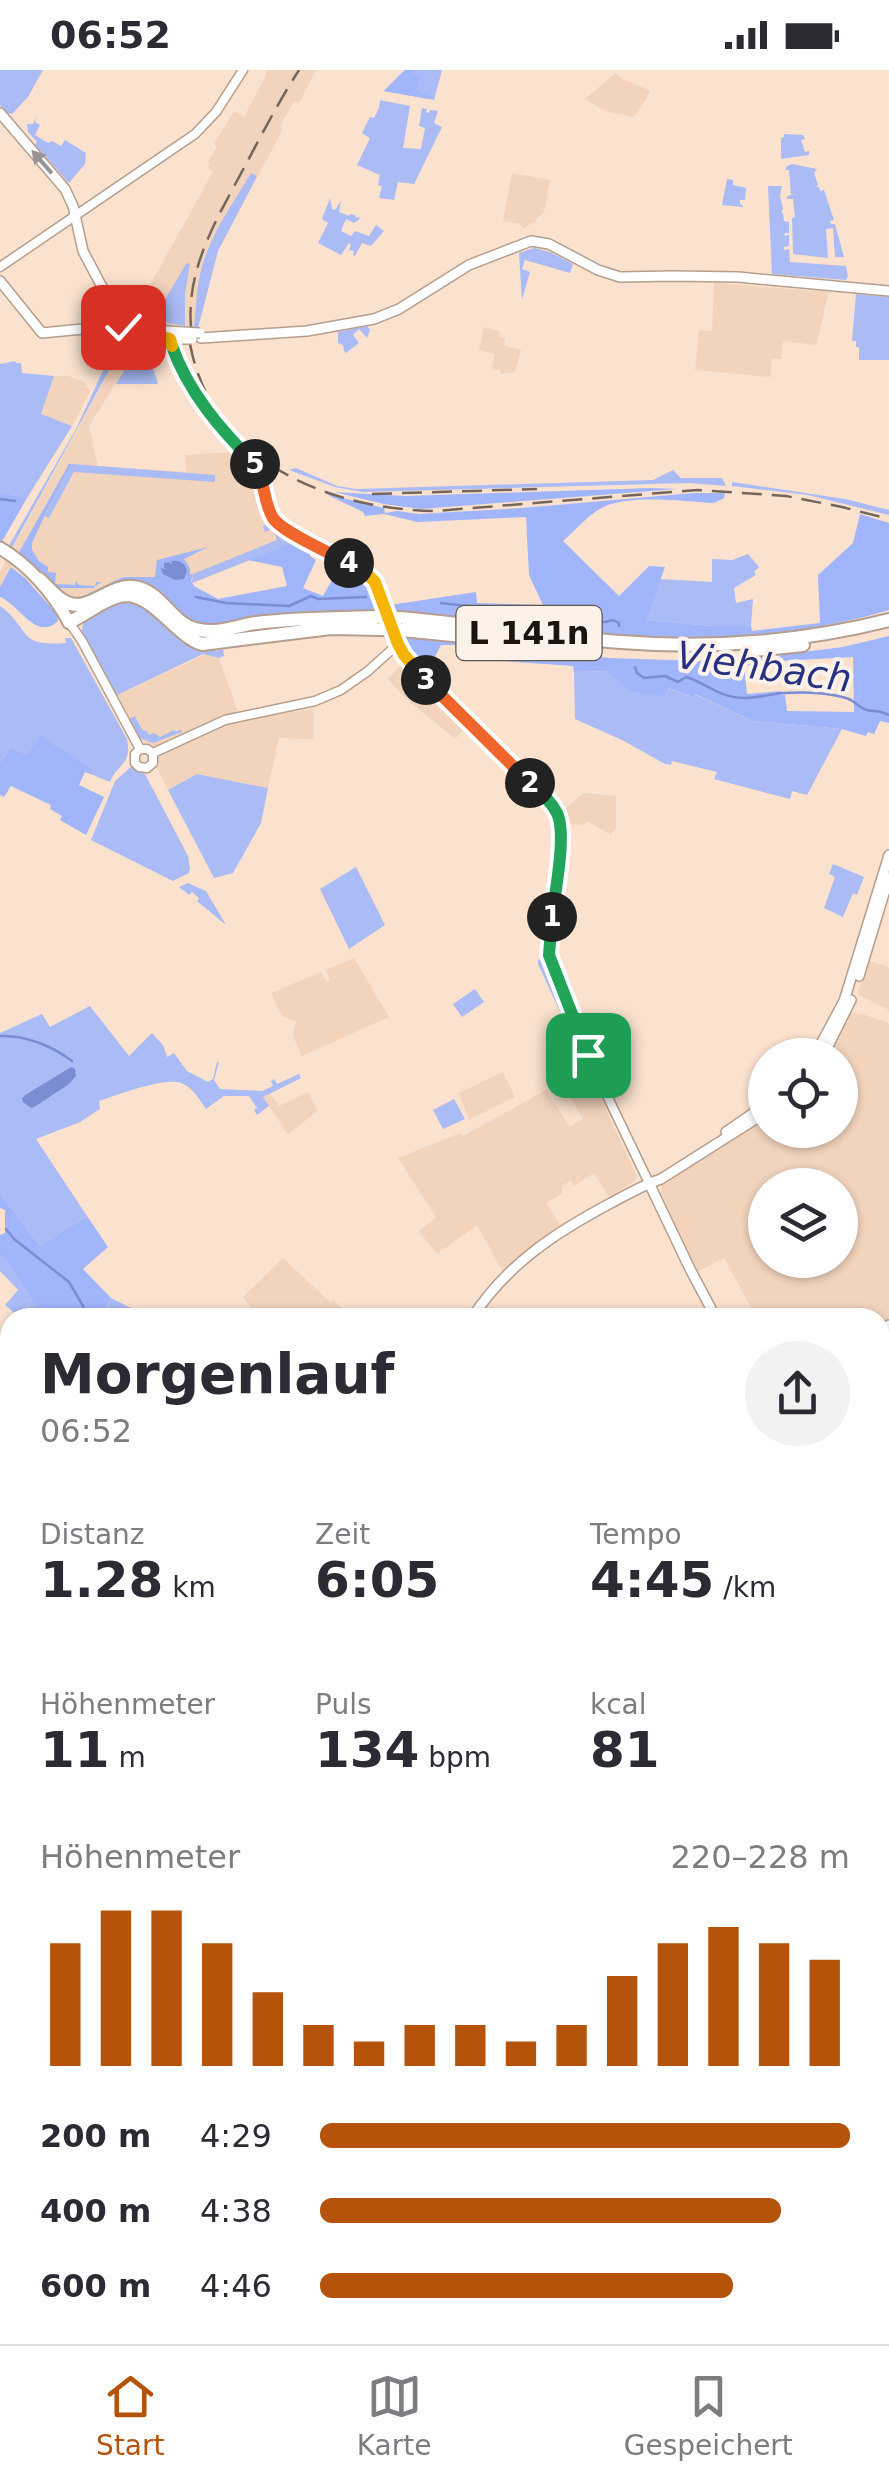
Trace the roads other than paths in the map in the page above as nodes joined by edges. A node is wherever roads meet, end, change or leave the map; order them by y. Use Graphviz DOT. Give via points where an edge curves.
graph roads {
  1 [pos="241,70"];
  2 [pos="224,95"];
  3 [pos="0,114"];
  4 [pos="140,171"];
  5 [pos="76,216"];
  6 [pos="0,266"];
  7 [pos="0,281"];
  8 [pos="889,291"];
  9 [pos="112,306"];
  10 [pos="95,324"];
  11 [pos="121,324"];
  12 [pos="170,339"];
  13 [pos="0,548"];
  14 [pos="0,556"];
  15 [pos="39,580"];
  16 [pos="99,597"];
  17 [pos="889,620"];
  18 [pos="69,622"];
  19 [pos="889,629"];
  20 [pos="400,631"];
  21 [pos="222,636"];
  22 [pos="776,644"];
  23 [pos="140,749"];
  24 [pos="153,753"];
  25 [pos="889,856"];
  26 [pos="889,877"];
  27 [pos="827,1038"];
  28 [pos="831,1038"];
  29 [pos="748,1116"];
  30 [pos="748,1124"];
  31 [pos="649,1183"];
  32 [pos="480,1308"];
  33 [pos="711,1308"];
  1 -- 2 [label="street"];
  2 -- 4 [label="street" via="198,126"];
  2 -- 4 [label="street" via="200,130"];
  5 -- 3 [label="main road, one-way" via="65,189"];
  4 -- 5 [label="street"];
  5 -- 6 [label="street"];
  5 -- 9 [label="main road" via="84,251"];
  7 -- 10 [label="main road" via="42,333"];
  8 -- 12 [label="main road, bridge" via="738,277 620,278 530,241 473,263 374,319 307,331"];
  9 -- 10 [label="main road" via="110,317"];
  9 -- 11 [label="main road"];
  10 -- 11 [label="main road"];
  11 -- 12 [label="main road"];
  12 -- 20 [label="street" via="218,425 258,468 274,520 371,577"];
  13 -- 15 [label="main road"];
  14 -- 18 [label="main road"];
  15 -- 16 [label="highway" via="70,604"];
  15 -- 18 [label="main road"];
  16 -- 18 [label="highway"];
  16 -- 21 [label="highway, L 141n" via="139,588 187,626"];
  17 -- 22 [label="highway, L 141n"];
  18 -- 21 [label="highway, L 141n" via="115,597 131,596 194,641 208,644"];
  18 -- 23 [label="street"];
  19 -- 22 [label="highway, L 141n"];
  20 -- 21 [label="highway, L 141n, bridge" via="380,623 277,621"];
  20 -- 22 [label="highway, L 141n"];
  20 -- 24 [label="street" via="368,671 341,690 225,720"];
  20 -- 31 [label="street" via="404,655 421,675 558,815 549,955"];
  23 -- 24 [label="street"];
  23 -- 24 [label="street" via="134,760 142,768 151,766"];
  25 -- 27 [label="main road"];
  26 -- 28 [label="main road" via="850,1003"];
  29 -- 31 [label="main road"];
  30 -- 31 [label="main road"];
  31 -- 32 [label="main road" via="536,1248"];
  31 -- 33 [label="main road"];
}
